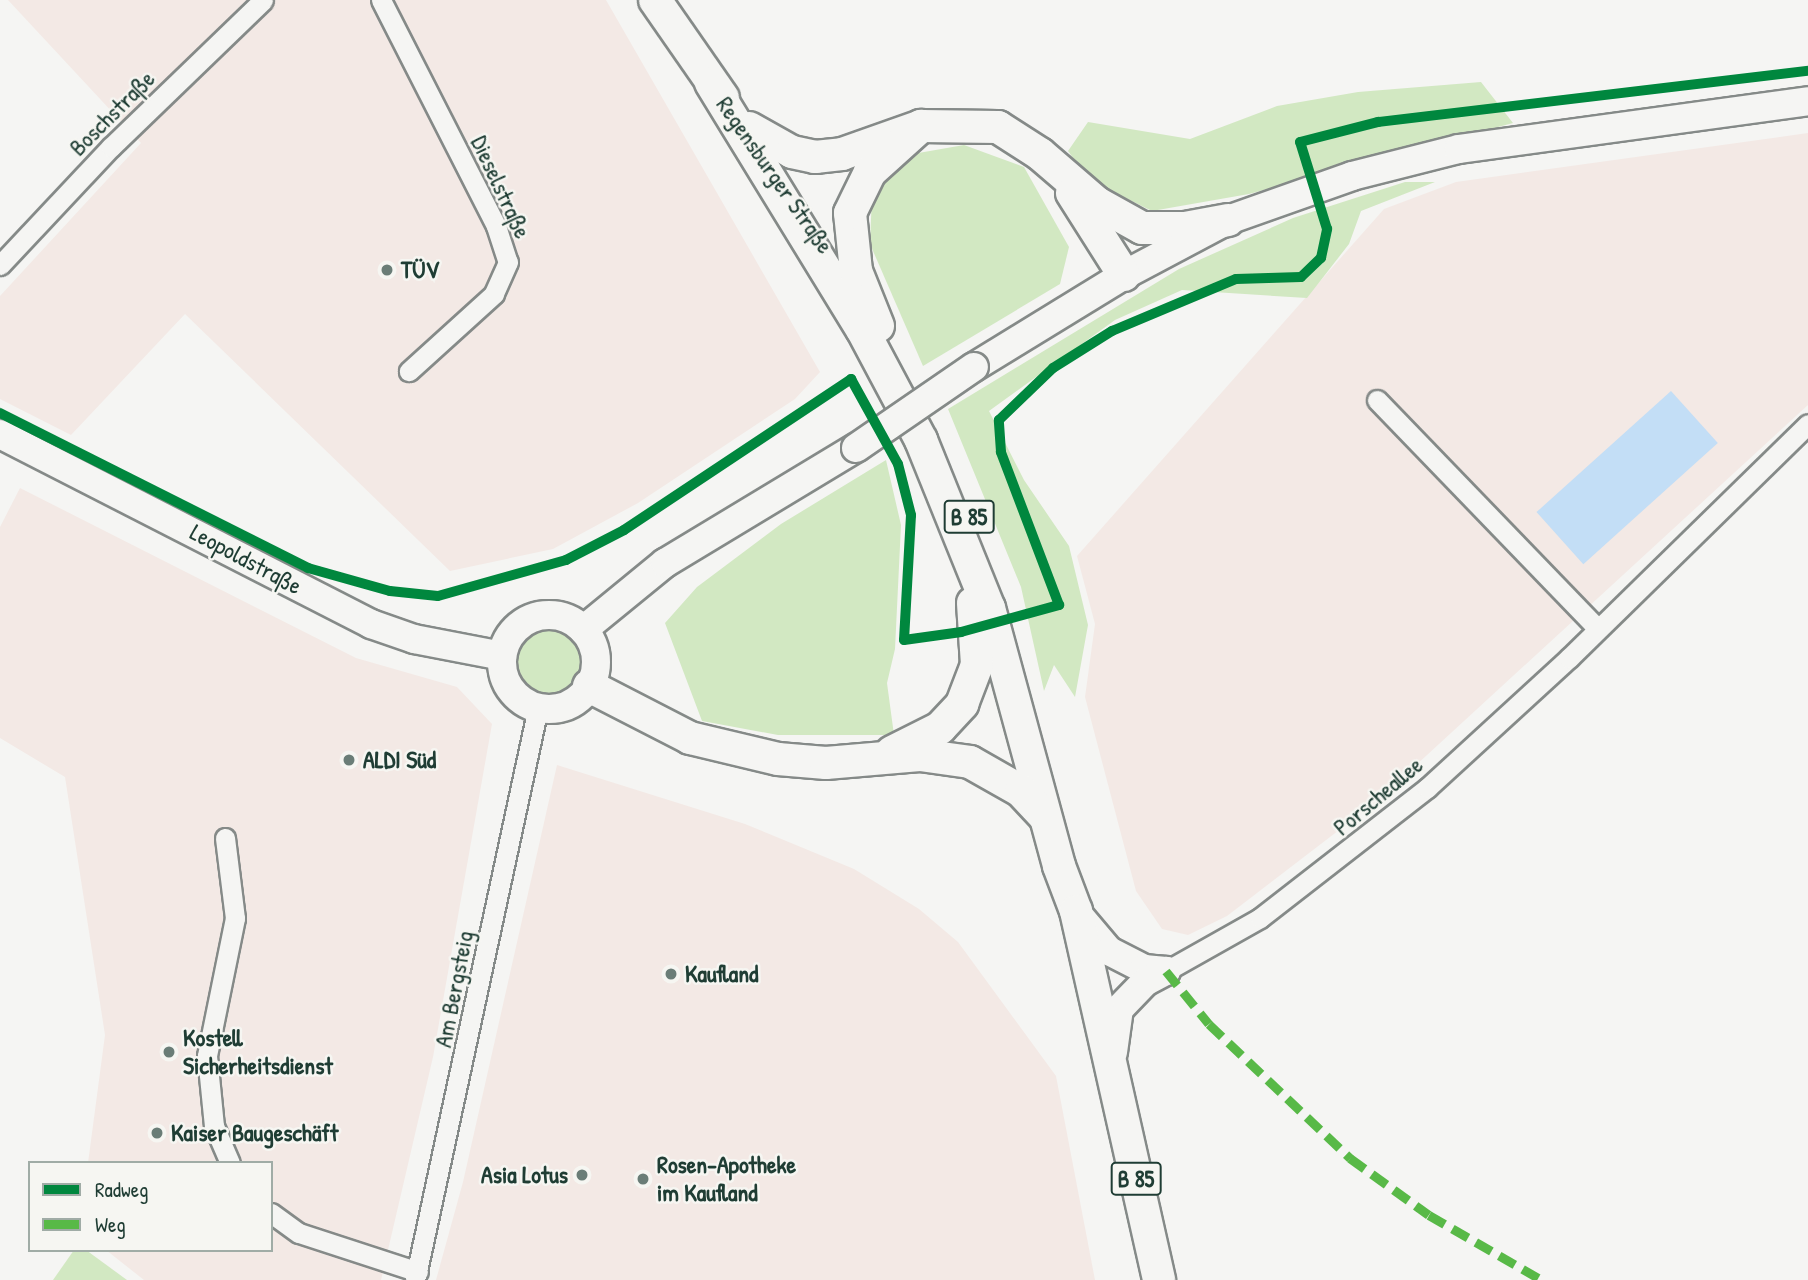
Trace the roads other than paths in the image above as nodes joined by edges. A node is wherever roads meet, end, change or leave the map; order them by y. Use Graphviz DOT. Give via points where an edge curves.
graph roads {
  1 [pos="263,0"];
  2 [pos="381,0"];
  3 [pos="655,0"];
  4 [pos="710,83"];
  5 [pos="1808,100"];
  6 [pos="921,126"];
  7 [pos="749,128"];
  8 [pos="1061,176"];
  9 [pos="1228,220"];
  10 [pos="0,265"];
  11 [pos="1124,275"];
  12 [pos="891,354"];
  13 [pos="409,371"];
  14 [pos="1377,400"];
  15 [pos="1808,424"];
  16 [pos="0,434"];
  17 [pos="958,528"];
  18 [pos="1598,629"];
  19 [pos="583,630"];
  20 [pos="502,656"];
  21 [pos="589,686"];
  22 [pos="538,707"];
  23 [pos="875,759"];
  24 [pos="1047,819"];
  25 [pos="225,838"];
  26 [pos="1075,906"];
  27 [pos="1166,971"];
  28 [pos="1114,1079"];
  29 [pos="229,1161"];
  30 [pos="273,1214"];
  31 [pos="416,1276"];
  32 [pos="1159,1280"];
  1 -- 10 [label="street, Boschstraße" via="111,147"];
  2 -- 13 [label="street, Dieselstraße" via="496,226 508,262 494,294"];
  3 -- 4 [label="main road, Regensburger Straße / B 85"];
  4 -- 7 [label="main road, Regensburger Straße / B 85"];
  4 -- 17 [label="main road, B 85" via="862,329 921,440"];
  5 -- 9 [label="main road" via="1459,149 1352,176"];
  6 -- 7 [label="main road" via="842,154 815,158 792,152"];
  6 -- 8 [label="main road" via="998,127 1040,153"];
  6 -- 12 [label="main road" via="870,172 850,213 856,271"];
  7 -- 12 [label="main road, Regensburger Straße / B 85"];
  8 -- 9 [label="main road" via="1119,218 1142,228 1185,228"];
  8 -- 11 [label="main road"];
  9 -- 11 [label="main road"];
  11 -- 19 [label="main road, bridge" via="974,367 856,448 665,563"];
  12 -- 26 [label="main road, B 85" via="982,548 1028,688 1070,861"];
  14 -- 18 [label="street"];
  15 -- 18 [label="street, Porscheallee"];
  16 -- 20 [label="main road, Leopoldstraße" via="371,624 414,639"];
  17 -- 23 [label="main road" via="976,618 977,665 962,704 940,728"];
  17 -- 24 [label="main road, B 85" via="1015,690"];
  18 -- 27 [label="street, Porscheallee" via="1494,729 1355,848 1261,918"];
  19 -- 20 [label="main road" via="562,617 532,618 508,638"];
  19 -- 21 [label="main road" via="595,657"];
  20 -- 22 [label="main road" via="507,682 516,695"];
  21 -- 22 [label="main road" via="559,708"];
  21 -- 23 [label="main road" via="658,725 732,750 826,763"];
  22 -- 31 [label="street, Am Bergsteig"];
  23 -- 24 [label="main road" via="920,755 970,762 1021,791"];
  24 -- 26 [label="main road, B 85"];
  25 -- 29 [label="street" via="235,918 206,1056 214,1126"];
  26 -- 27 [label="main road" via="1109,951 1144,969"];
  26 -- 28 [label="main road, B 85"];
  27 -- 28 [label="main road" via="1136,989 1119,1009 1113,1024"];
  28 -- 32 [label="main road, B 85"];
  30 -- 31 [label="street" via="299,1233"];
}
